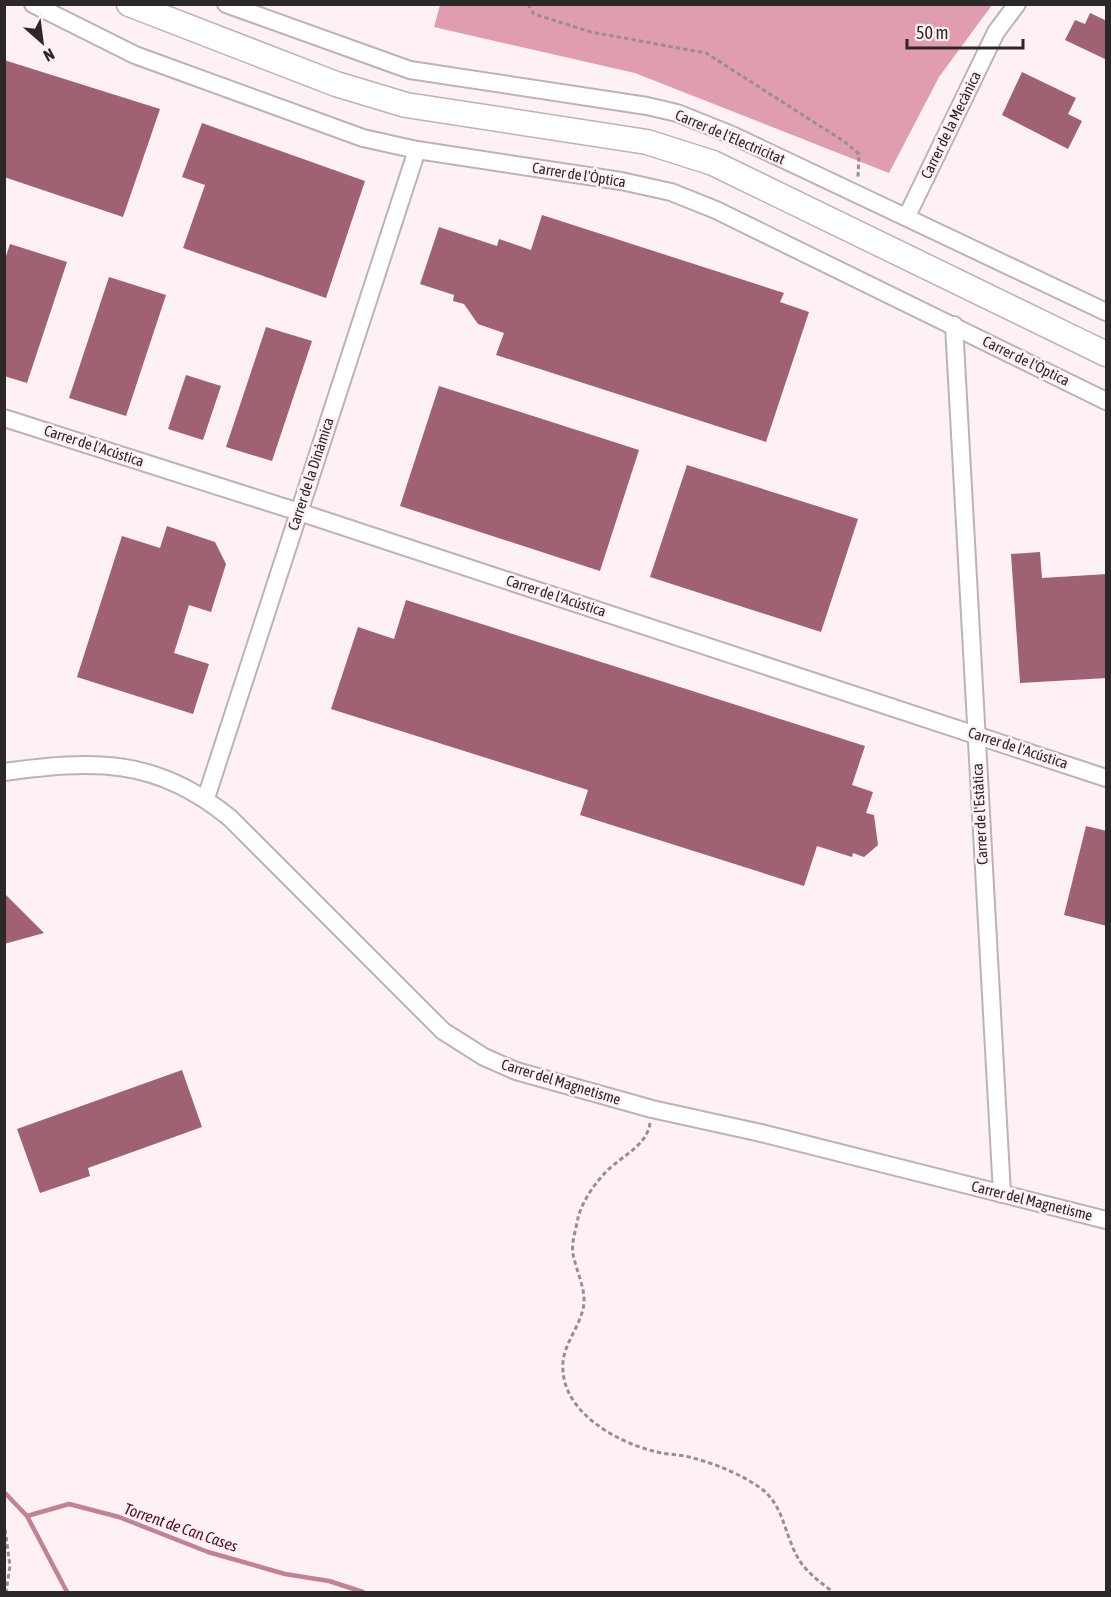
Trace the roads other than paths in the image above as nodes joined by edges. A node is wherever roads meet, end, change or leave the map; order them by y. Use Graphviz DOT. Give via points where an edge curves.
graph roads {
  1 [pos="33,4"];
  2 [pos="129,4"];
  3 [pos="226,4"];
  4 [pos="1017,4"];
  5 [pos="417,150"];
  6 [pos="907,216"];
  7 [pos="1107,312"];
  8 [pos="954,325"];
  9 [pos="1107,354"];
  10 [pos="1107,400"];
  11 [pos="4,418"];
  12 [pos="299,512"];
  13 [pos="975,735"];
  14 [pos="4,772"];
  15 [pos="1107,778"];
  16 [pos="206,798"];
  17 [pos="1002,1194"];
  18 [pos="1107,1220"];
  1 -- 5 [label="street, Carrer de l'Òptica" via="135,55 363,138"];
  2 -- 9 [label="street" via="291,68 406,105 647,142 713,163"];
  3 -- 6 [label="street, Carrer de l'Electricitat" via="410,70 677,113"];
  4 -- 6 [label="street, Carrer de la Mecànica" via="996,32"];
  5 -- 8 [label="street, Carrer de l'Òptica" via="671,192"];
  5 -- 12 [label="street, Carrer de la Dinàmica"];
  6 -- 7 [label="street, Carrer de l'Electricitat"];
  8 -- 10 [label="street, Carrer de l'Òptica"];
  8 -- 13 [label="street, Carrer de l'Estàtica"];
  11 -- 12 [label="street, Carrer de l'Acústica"];
  12 -- 13 [label="street, Carrer de l'Acústica"];
  12 -- 16 [label="street, Carrer de la Dinàmica"];
  13 -- 15 [label="street, Carrer de l'Acústica"];
  13 -- 17 [label="street, Carrer de l'Estàtica"];
  14 -- 16 [label="street, Carrer del Magnetisme" via="64,764 126,767 177,783"];
  16 -- 17 [label="street, Carrer del Magnetisme" via="442,1032 484,1057 516,1071 652,1109"];
  17 -- 18 [label="street, Carrer del Magnetisme"];
}
